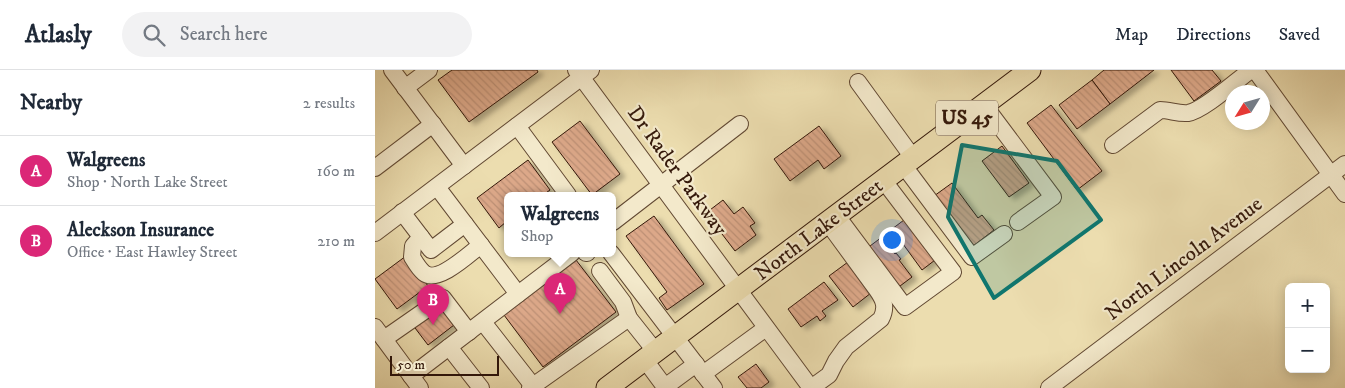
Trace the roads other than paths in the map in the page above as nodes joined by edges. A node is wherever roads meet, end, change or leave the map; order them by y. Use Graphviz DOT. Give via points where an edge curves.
graph roads {
  1 [pos="392,70"];
  2 [pos="429,70"];
  3 [pos="1030,70"];
  4 [pos="1251,70"];
  5 [pos="1255,70"];
  6 [pos="583,72"];
  7 [pos="858,82"];
  8 [pos="405,88"];
  9 [pos="984,105"];
  10 [pos="433,124"];
  11 [pos="740,124"];
  12 [pos="517,126"];
  13 [pos="1113,145"];
  14 [pos="909,162"];
  15 [pos="1345,164"];
  16 [pos="463,166"];
  17 [pos="375,168"];
  18 [pos="1331,175"];
  19 [pos="884,181"];
  20 [pos="661,185"];
  21 [pos="437,187"];
  22 [pos="566,192"];
  23 [pos="1345,194"];
  24 [pos="403,212"];
  25 [pos="616,220"];
  26 [pos="832,220"];
  27 [pos="1018,222"];
  28 [pos="465,224"];
  29 [pos="375,233"];
  30 [pos="1004,234"];
  31 [pos="421,237"];
  32 [pos="481,245"];
  33 [pos="568,257"];
  34 [pos="614,257"];
  35 [pos="600,271"];
  36 [pos="739,291"];
  37 [pos="518,294"];
  38 [pos="629,318"];
  39 [pos="483,322"];
  40 [pos="766,328"];
  41 [pos="469,332"];
  42 [pos="380,333"];
  43 [pos="676,337"];
  44 [pos="449,347"];
  45 [pos="650,356"];
  46 [pos="700,369"];
  47 [pos="417,384"];
  48 [pos="614,386"];
  49 [pos="532,387"];
  50 [pos="481,388"];
  51 [pos="714,388"];
  52 [pos="811,388"];
  53 [pos="1049,388"];
  1 -- 8 [label="street"];
  2 -- 8 [label="street"];
  3 -- 9 [label="main road, North Lake Street / US 45"];
  4 -- 13 [label="street" via="1190,113 1160,110"];
  5 -- 18 [label="street"];
  6 -- 12 [label="street"];
  6 -- 20 [label="street, Dr Rader Parkway"];
  7 -- 14 [label="street"];
  8 -- 10 [label="street"];
  9 -- 14 [label="main road, North Lake Street / US 45"];
  9 -- 27 [label="street" via="1053,197"];
  10 -- 16 [label="street"];
  10 -- 17 [label="street"];
  11 -- 20 [label="street"];
  12 -- 16 [label="street"];
  12 -- 22 [label="street"];
  14 -- 19 [label="main road, North Lake Street / US 45"];
  14 -- 30 [label="street" via="972,257"];
  15 -- 18 [label="street, North Lincoln Avenue"];
  16 -- 21 [label="street"];
  18 -- 23 [label="street"];
  18 -- 53 [label="street, North Lincoln Avenue"];
  19 -- 26 [label="main road, North Lake Street / US 45"];
  19 -- 26 [label="street" via="953,272 905,307"];
  20 -- 25 [label="street"];
  20 -- 36 [label="street, Dr Rader Parkway"];
  21 -- 24 [label="street"];
  21 -- 28 [label="street"];
  24 -- 29 [label="street"];
  24 -- 31 [label="street"];
  26 -- 36 [label="main road, North Lake Street / US 45"];
  26 -- 52 [label="street" via="884,301 884,312 881,319 846,347 829,375"];
  28 -- 31 [label="street" via="431,250"];
  28 -- 32 [label="street"];
  31 -- 32 [label="street" via="413,246 412,257 424,273 433,276 441,274"];
  32 -- 37 [label="street"];
  33 -- 37 [label="street"];
  34 -- 43 [label="street"];
  35 -- 38 [label="street" via="623,302"];
  36 -- 40 [label="street, Dr Rader Parkway"];
  36 -- 43 [label="main road, North Lake Street / US 45"];
  37 -- 39 [label="street"];
  38 -- 45 [label="street"];
  38 -- 49 [label="street"];
  39 -- 41 [label="street"];
  39 -- 49 [label="street"];
  40 -- 46 [label="street"];
  40 -- 52 [label="street, Dr Rader Parkway"];
  41 -- 42 [label="street" via="443,298"];
  41 -- 44 [label="street"];
  42 -- 47 [label="street"];
  43 -- 45 [label="main road, North Lake Street / US 45"];
  43 -- 46 [label="street"];
  44 -- 47 [label="street"];
  44 -- 50 [label="street"];
  45 -- 46 [label="street" via="665,387"];
  45 -- 48 [label="main road, North Lake Street / US 45"];
  46 -- 51 [label="street"];
}
